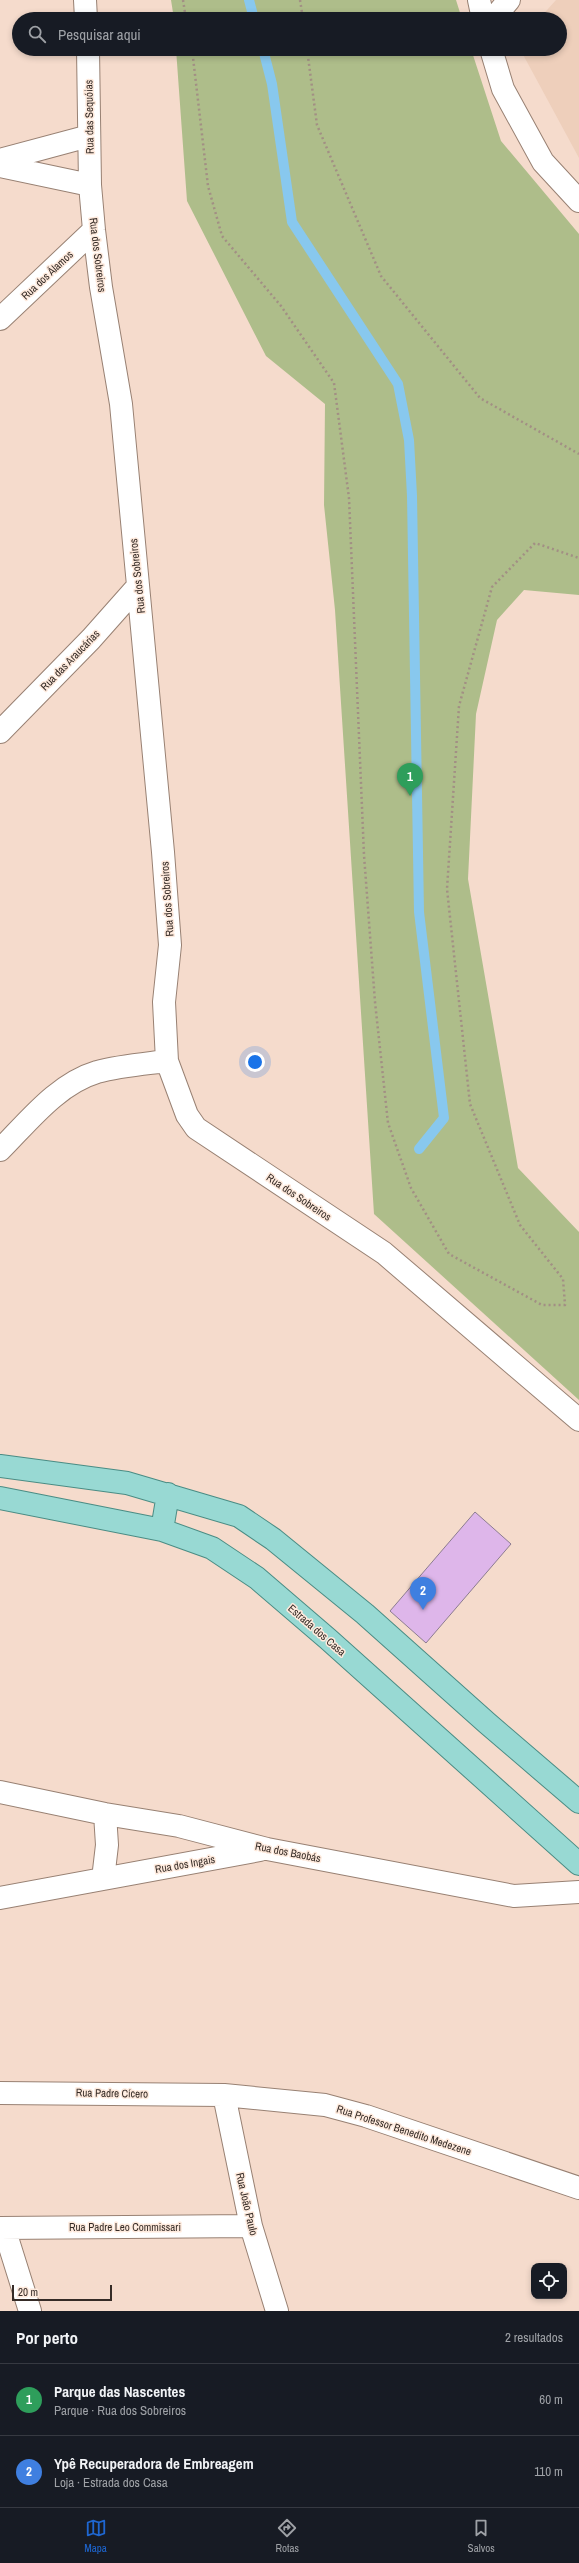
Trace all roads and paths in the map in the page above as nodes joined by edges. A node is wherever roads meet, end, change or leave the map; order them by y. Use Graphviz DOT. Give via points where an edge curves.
graph roads {
  1 [pos="85,0"];
  2 [pos="183,0"];
  3 [pos="300,0"];
  4 [pos="479,0"];
  5 [pos="509,0"];
  6 [pos="86,12"];
  7 [pos="185,12"];
  8 [pos="302,12"];
  9 [pos="482,12"];
  10 [pos="499,12"];
  11 [pos="88,56"];
  12 [pos="193,56"];
  13 [pos="308,56"];
  14 [pos="493,56"];
  15 [pos="89,136"];
  16 [pos="0,160"];
  17 [pos="0,166"];
  18 [pos="90,185"];
  19 [pos="579,201"];
  20 [pos="94,230"];
  21 [pos="0,319"];
  22 [pos="579,454"];
  23 [pos="579,558"];
  24 [pos="138,586"];
  25 [pos="0,732"];
  26 [pos="167,1061"];
  27 [pos="0,1150"];
  28 [pos="579,1420"];
  29 [pos="0,1466"];
  30 [pos="168,1494"];
  31 [pos="0,1498"];
  32 [pos="162,1530"];
  33 [pos="0,1792"];
  34 [pos="579,1802"];
  35 [pos="105,1814"];
  36 [pos="267,1849"];
  37 [pos="579,1864"];
  38 [pos="103,1879"];
  39 [pos="579,1892"];
  40 [pos="0,1898"];
  41 [pos="0,2093"];
  42 [pos="224,2095"];
  43 [pos="579,2188"];
  44 [pos="251,2226"];
  45 [pos="2,2228"];
  46 [pos="30,2311"];
  47 [pos="276,2311"];
  1 -- 6 [label="street"];
  2 -- 7 [label="path"];
  3 -- 8 [label="path"];
  4 -- 9 [label="street"];
  5 -- 10 [label="street"];
  11 -- 15 [label="street, Rua das Sequóias"];
  12 -- 23 [label="path" via="208,186 222,236 281,306 334,383 349,498 364,855 375,1002 388,1123 411,1188 449,1254 542,1304 565,1305 563,1279 520,1225 470,1104 446,889 459,706 492,586 535,543"];
  13 -- 22 [label="path" via="317,125 381,276 480,398"];
  14 -- 19 [label="street" via="503,89 543,162"];
  15 -- 16 [label="street"];
  15 -- 18 [label="street, Rua das Sequóias"];
  17 -- 18 [label="street"];
  18 -- 20 [label="street, Rua dos Sobreiros"];
  20 -- 21 [label="street, Rua dos Álamos"];
  20 -- 24 [label="street, Rua dos Sobreiros" via="121,404"];
  24 -- 25 [label="street, Rua das Araucárias" via="91,639"];
  24 -- 26 [label="street, Rua dos Sobreiros" via="170,945 164,1002"];
  26 -- 27 [label="street" via="97,1072 69,1084 45,1104"];
  26 -- 28 [label="street, Rua dos Sobreiros" via="187,1115 196,1128 384,1253"];
  29 -- 30 [label="main road" via="127,1483"];
  30 -- 32 [label="main road"];
  30 -- 34 [label="main road" via="239,1516 273,1539 365,1614 487,1724"];
  31 -- 32 [label="main road, Estrada dos Casa"];
  32 -- 37 [label="main road, Estrada dos Casa" via="212,1548 256,1578 328,1639"];
  33 -- 35 [label="street, Rua dos Baobás"];
  35 -- 36 [label="street, Rua dos Baobás" via="179,1826"];
  35 -- 38 [label="street" via="107,1845"];
  36 -- 38 [label="street, Rua dos Ingais"];
  36 -- 39 [label="street, Rua dos Baobás" via="514,1896"];
  38 -- 40 [label="street, Rua dos Ingais"];
  41 -- 42 [label="street, Rua Padre Cícero"];
  42 -- 43 [label="street, Rua Professor Benedito Medezene" via="325,2105 366,2116"];
  42 -- 44 [label="street, Rua João Paulo"];
  44 -- 45 [label="street, Rua Padre Leo Commissari"];
  44 -- 47 [label="street, Rua João Paulo"];
  45 -- 46 [label="street"];
}
